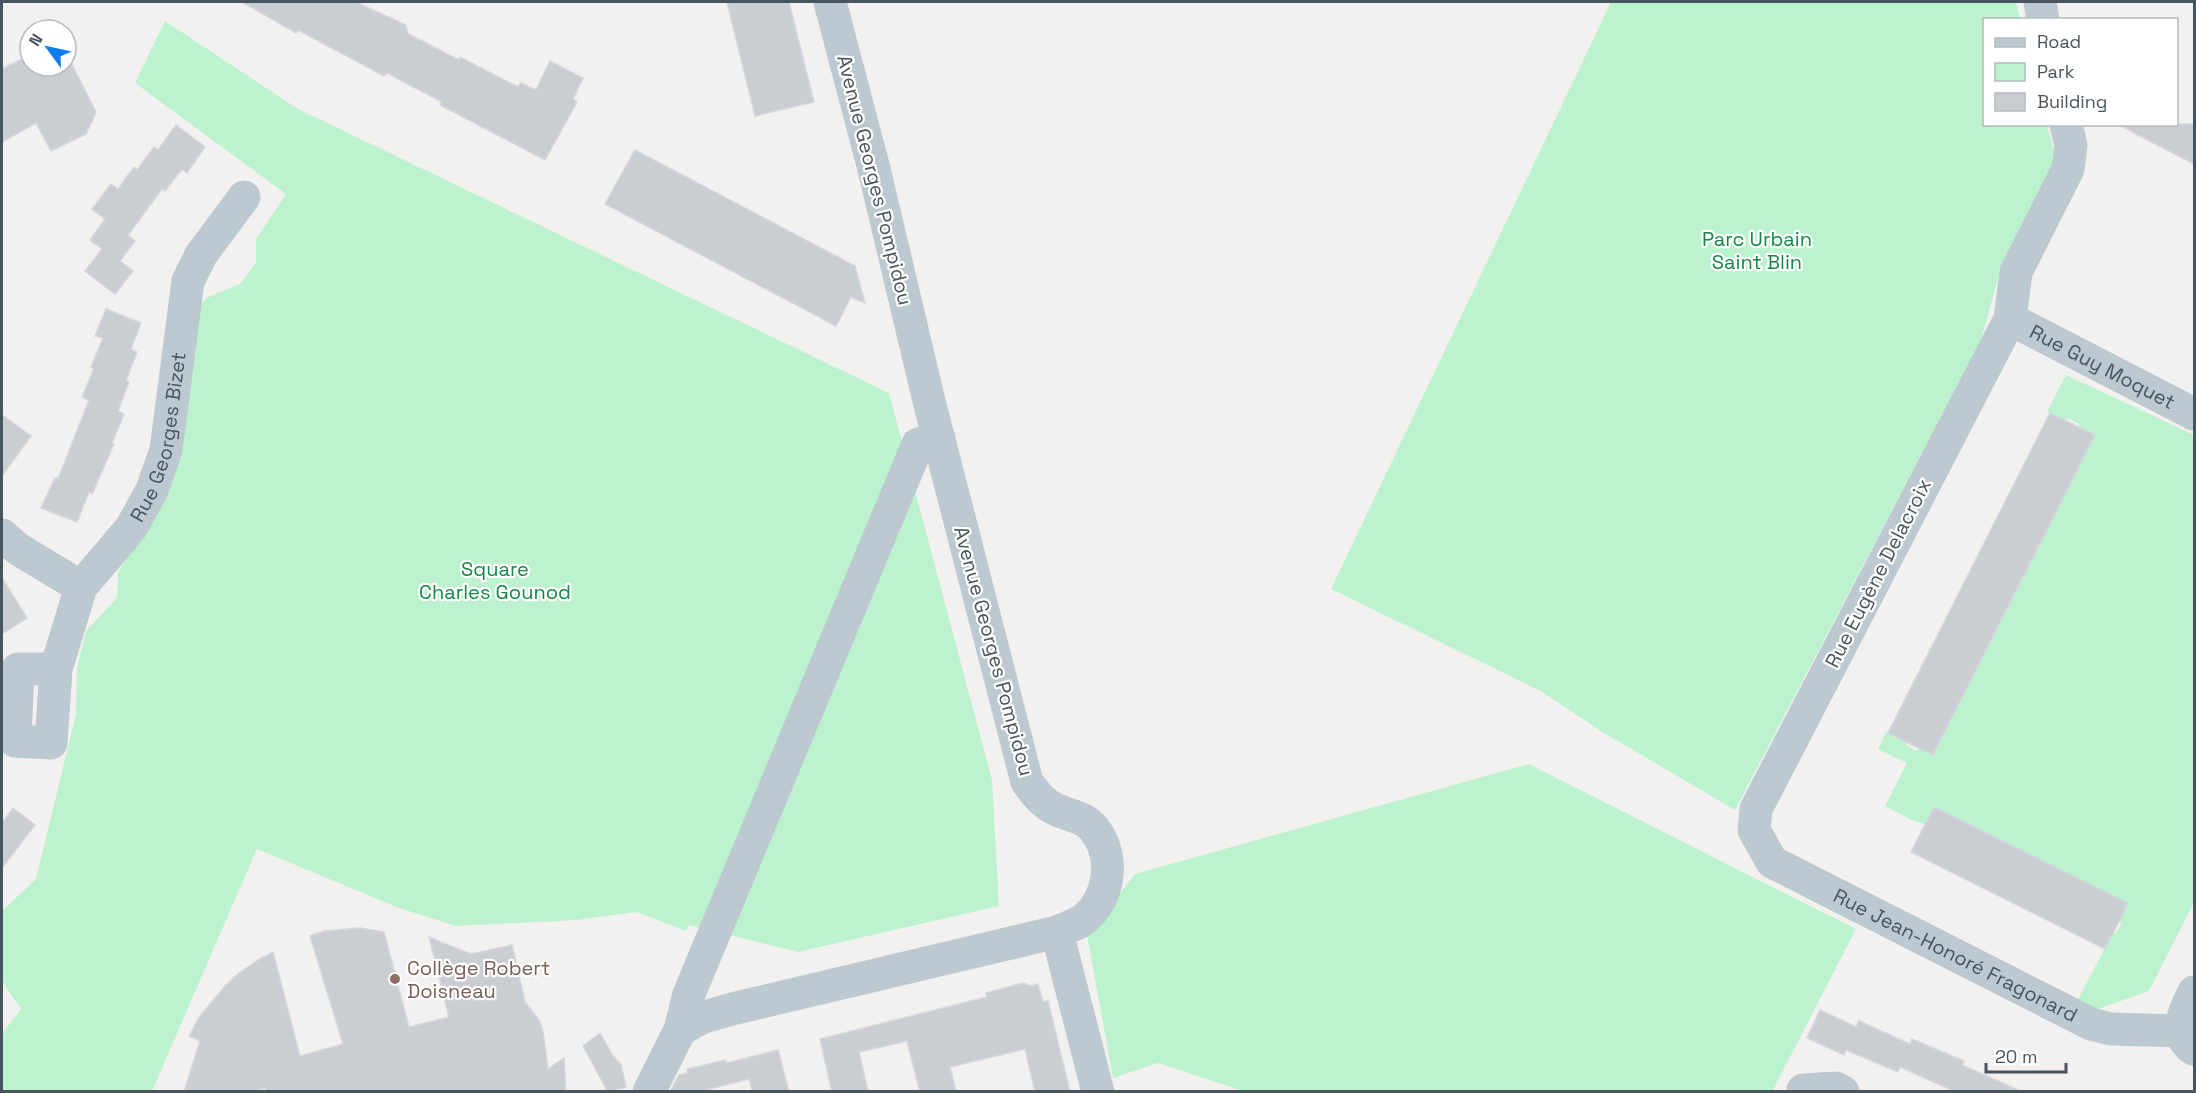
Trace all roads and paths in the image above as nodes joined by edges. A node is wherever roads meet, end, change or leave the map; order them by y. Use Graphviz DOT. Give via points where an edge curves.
graph roads {
  1 [pos="830,2"];
  2 [pos="2040,2"];
  3 [pos="2043,18"];
  4 [pos="2066,126"];
  5 [pos="244,197"];
  6 [pos="2010,319"];
  7 [pos="2194,414"];
  8 [pos="939,438"];
  9 [pos="2,535"];
  10 [pos="81,587"];
  11 [pos="56,669"];
  12 [pos="1754,830"];
  13 [pos="1057,932"];
  14 [pos="2194,992"];
  15 [pos="680,1030"];
  16 [pos="2188,1041"];
  17 [pos="1803,1090"];
  18 [pos="650,1092"];
  19 [pos="1098,1092"];
  20 [pos="1843,1092"];
  1 -- 8 [label="street, Avenue Georges Pompidou"];
  2 -- 3 [label="street"];
  4 -- 6 [label="street" via="2071,147 2068,169 2016,272"];
  5 -- 10 [label="street, Rue Georges Bizet" via="201,255 188,281 166,450 152,490 131,528"];
  6 -- 7 [label="street, Rue Guy Moquet"];
  6 -- 12 [label="street, Rue Eugène Delacroix" via="1756,809"];
  8 -- 13 [label="street, Avenue Georges Pompidou" via="1027,782 1041,801 1094,828 1105,849 1109,874 1098,903 1082,921"];
  8 -- 15 [label="street" via="918,444 694,983"];
  9 -- 10 [label="street"];
  10 -- 11 [label="street, Rue Georges Bizet"];
  12 -- 16 [label="street, Rue Jean-Honoré Fragonard" via="1772,862 2091,1024"];
  13 -- 15 [label="street, Avenue Georges Pompidou" via="732,1009 701,1018"];
  13 -- 19 [label="street"];
  14 -- 16 [label="street" via="2183,1016"];
  15 -- 18 [label="street"];
  17 -- 20 [label="street" via="1836,1088"];
}
